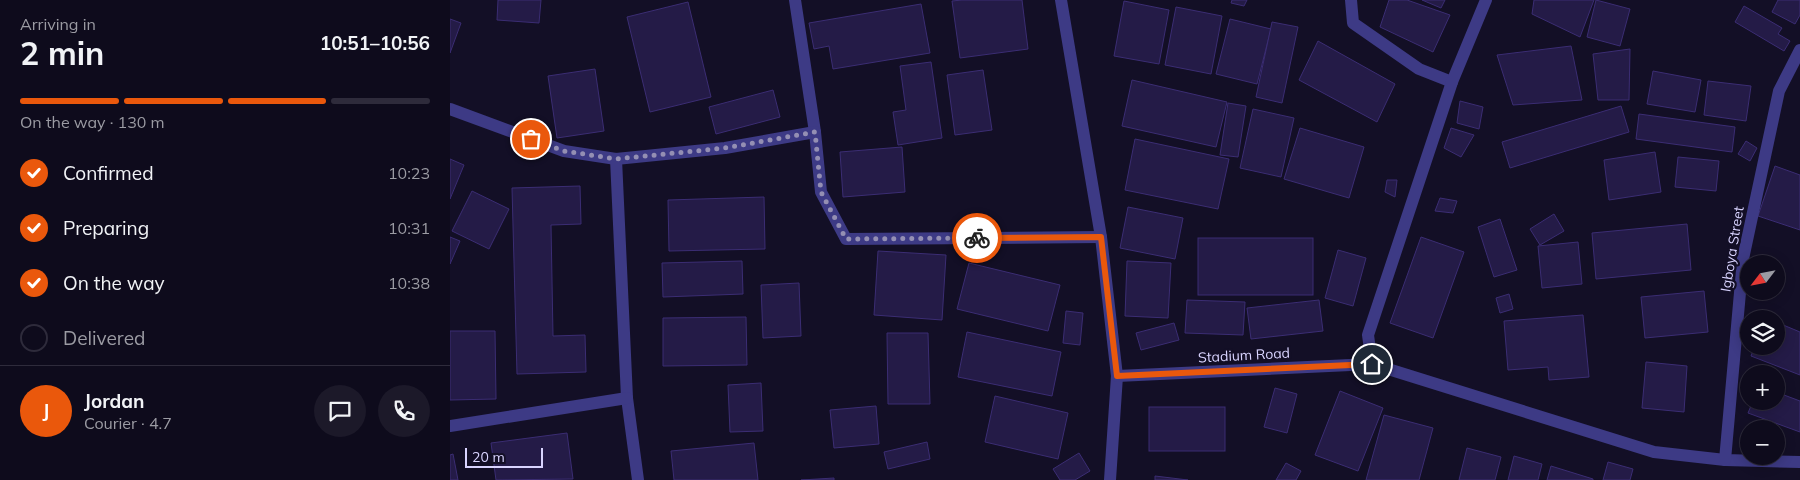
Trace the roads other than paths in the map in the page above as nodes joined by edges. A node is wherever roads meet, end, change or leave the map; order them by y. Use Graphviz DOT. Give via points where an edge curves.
graph roads {
  1 [pos="795,0"];
  2 [pos="1061,0"];
  3 [pos="1351,0"];
  4 [pos="1486,0"];
  5 [pos="1800,50"];
  6 [pos="1452,82"];
  7 [pos="450,109"];
  8 [pos="815,132"];
  9 [pos="616,159"];
  10 [pos="1101,237"];
  11 [pos="1372,364"];
  12 [pos="1117,376"];
  13 [pos="627,398"];
  14 [pos="450,426"];
  15 [pos="1725,460"];
  16 [pos="1800,462"];
  17 [pos="638,480"];
  18 [pos="1110,480"];
  1 -- 8 [label="street"];
  2 -- 10 [label="street"];
  3 -- 6 [label="street" via="1353,23 1419,69"];
  4 -- 6 [label="street"];
  5 -- 15 [label="street, Igboya Street" via="1779,91 1742,260"];
  6 -- 11 [label="street" via="1368,335"];
  7 -- 9 [label="street" via="564,151"];
  8 -- 9 [label="street" via="725,148"];
  8 -- 10 [label="street" via="821,192 846,239"];
  9 -- 13 [label="street"];
  10 -- 12 [label="street"];
  11 -- 12 [label="street, Stadium Road"];
  11 -- 15 [label="street" via="1654,452"];
  12 -- 18 [label="street"];
  13 -- 14 [label="street"];
  13 -- 17 [label="street"];
  15 -- 16 [label="street"];
}
